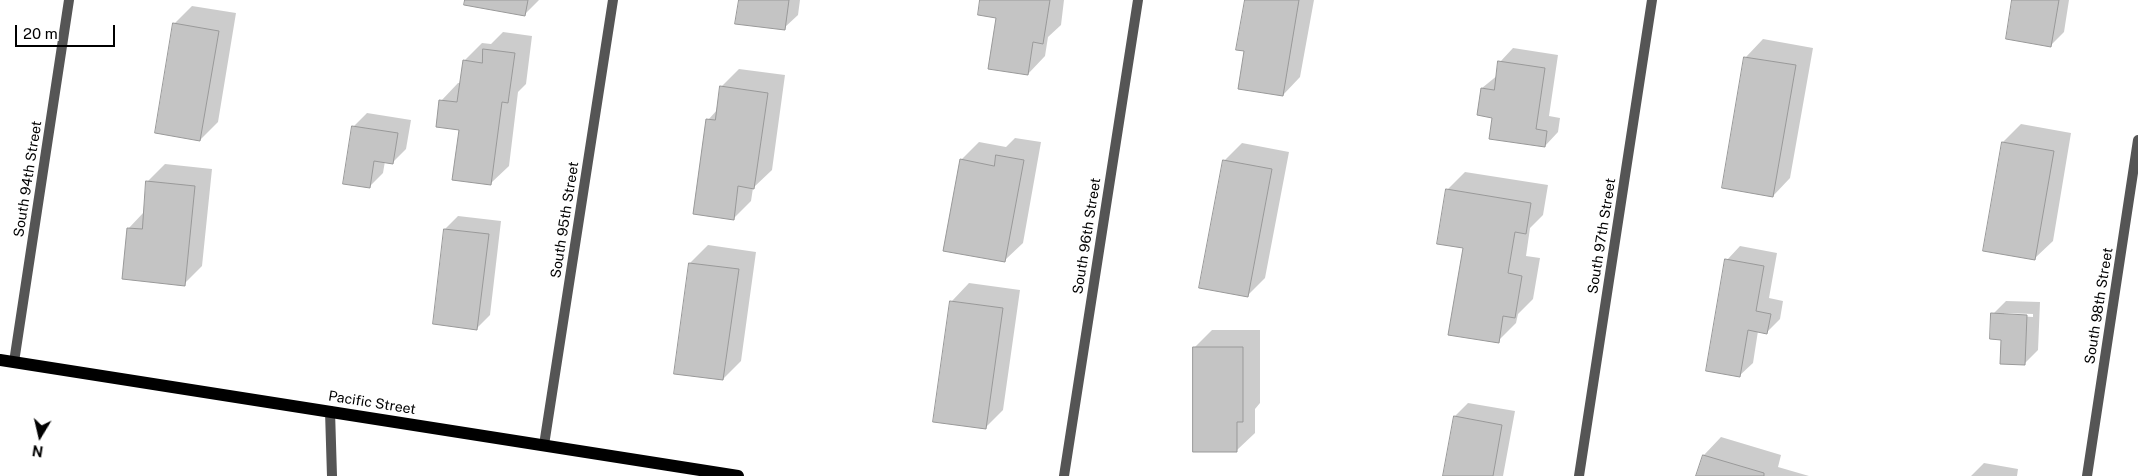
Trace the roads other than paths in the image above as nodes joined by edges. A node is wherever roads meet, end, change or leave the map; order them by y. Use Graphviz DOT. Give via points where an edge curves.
graph roads {
  1 [pos="69,0"];
  2 [pos="613,0"];
  3 [pos="1138,0"];
  4 [pos="1652,0"];
  5 [pos="2138,140"];
  6 [pos="0,360"];
  7 [pos="14,362"];
  8 [pos="330,411"];
  9 [pos="544,444"];
  10 [pos="332,476"];
  11 [pos="738,476"];
  12 [pos="1064,476"];
  13 [pos="1579,476"];
  14 [pos="2087,476"];
  1 -- 7 [label="street, South 94th Street"];
  2 -- 9 [label="street, South 95th Street"];
  3 -- 12 [label="street, South 96th Street"];
  4 -- 13 [label="street, South 97th Street"];
  5 -- 14 [label="street, South 98th Street"];
  6 -- 7 [label="main road, Pacific Street"];
  7 -- 8 [label="main road, Pacific Street"];
  8 -- 9 [label="main road, Pacific Street"];
  8 -- 10 [label="street"];
  9 -- 11 [label="main road, Pacific Street"];
}
